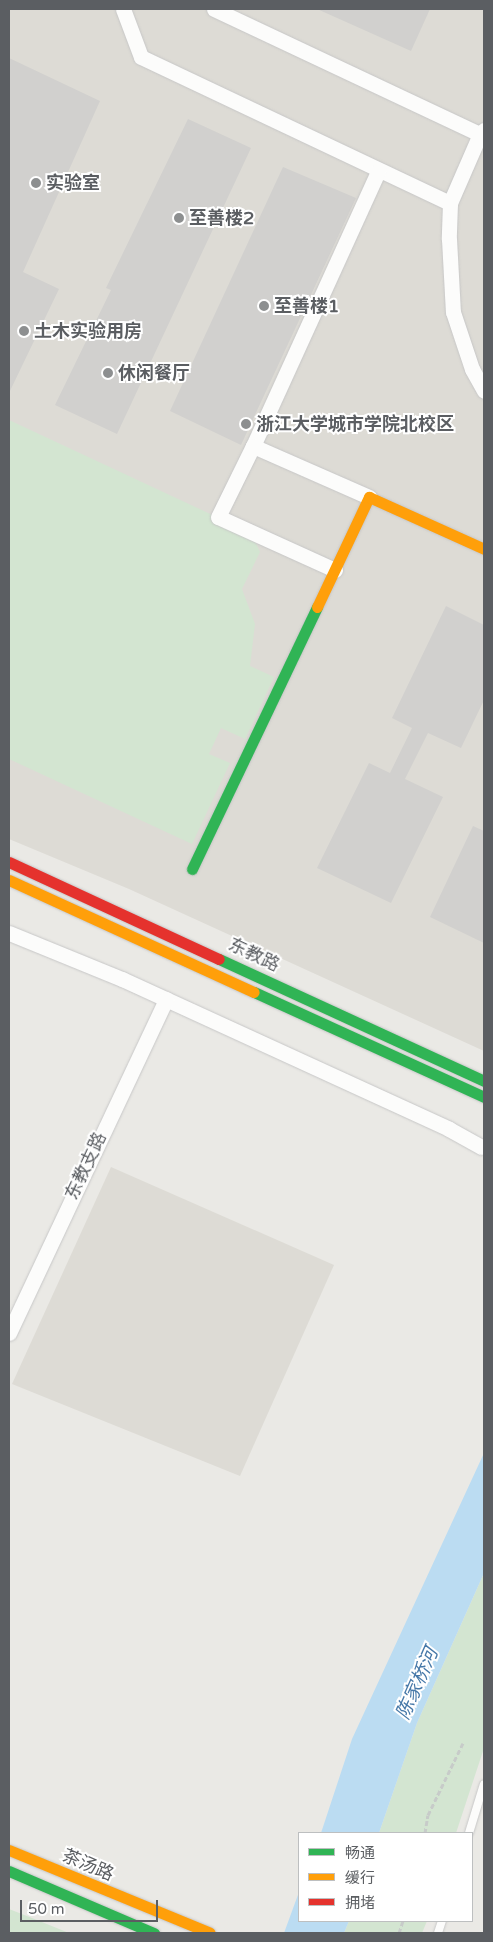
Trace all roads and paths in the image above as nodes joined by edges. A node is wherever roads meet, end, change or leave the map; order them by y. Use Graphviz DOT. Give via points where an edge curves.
graph roads {
  1 [pos="123,9"];
  2 [pos="214,9"];
  3 [pos="482,132"];
  4 [pos="379,170"];
  5 [pos="450,203"];
  6 [pos="484,391"];
  7 [pos="253,446"];
  8 [pos="369,497"];
  9 [pos="484,550"];
  10 [pos="335,570"];
  11 [pos="9,862"];
  12 [pos="192,869"];
  13 [pos="9,880"];
  14 [pos="9,933"];
  15 [pos="166,999"];
  16 [pos="484,1081"];
  17 [pos="484,1097"];
  18 [pos="481,1147"];
  19 [pos="9,1334"];
  20 [pos="463,1743"];
  21 [pos="484,1784"];
  22 [pos="425,1832"];
  23 [pos="469,1832"];
  24 [pos="9,1850"];
  25 [pos="9,1871"];
  26 [pos="154,1933"];
  27 [pos="210,1933"];
  1 -- 4 [label="street" via="141,57"];
  2 -- 3 [label="street"];
  3 -- 5 [label="street"];
  4 -- 5 [label="street"];
  4 -- 7 [label="street"];
  5 -- 6 [label="street" via="453,312 472,369"];
  7 -- 8 [label="street"];
  7 -- 10 [label="street" via="218,517"];
  8 -- 9 [label="street"];
  8 -- 10 [label="street"];
  10 -- 12 [label="street"];
  11 -- 16 [label="street, 东教路"];
  13 -- 17 [label="street, 东教路"];
  14 -- 15 [label="street"];
  15 -- 18 [label="street" via="450,1129"];
  15 -- 19 [label="street, 东教支路"];
  20 -- 22 [label="path" via="428,1815"];
  21 -- 23 [label="lane"];
  24 -- 27 [label="street, 茶汤路"];
  25 -- 26 [label="street, 茶汤路"];
}
